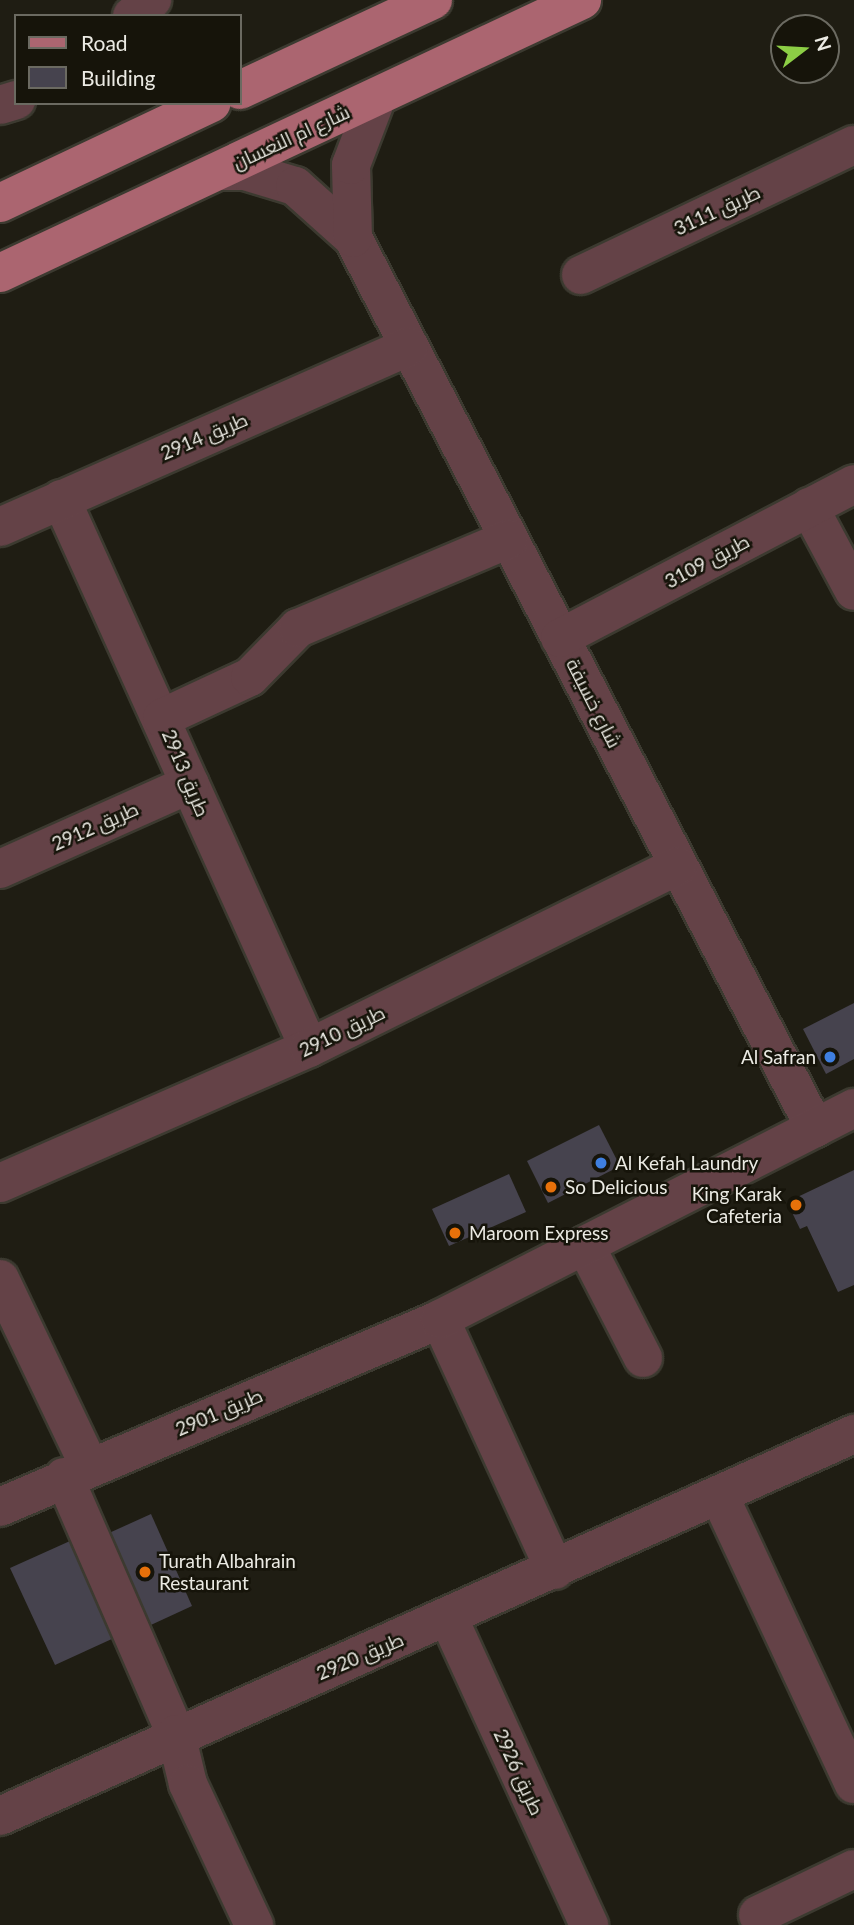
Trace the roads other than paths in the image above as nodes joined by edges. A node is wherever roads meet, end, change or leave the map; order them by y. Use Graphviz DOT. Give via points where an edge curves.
graph roads {
  1 [pos="152,0"];
  2 [pos="433,0"];
  3 [pos="582,0"];
  4 [pos="134,14"];
  5 [pos="242,89"];
  6 [pos="377,97"];
  7 [pos="208,105"];
  8 [pos="854,145"];
  9 [pos="219,171"];
  10 [pos="0,202"];
  11 [pos="353,238"];
  12 [pos="0,273"];
  13 [pos="581,275"];
  14 [pos="409,347"];
  15 [pos="854,484"];
  16 [pos="61,499"];
  17 [pos="809,507"];
  18 [pos="0,527"];
  19 [pos="509,539"];
  20 [pos="854,591"];
  21 [pos="560,638"];
  22 [pos="162,718"];
  23 [pos="190,784"];
  24 [pos="677,866"];
  25 [pos="0,869"];
  26 [pos="309,1048"];
  27 [pos="854,1108"];
  28 [pos="815,1128"];
  29 [pos="0,1183"];
  30 [pos="585,1245"];
  31 [pos="0,1279"];
  32 [pos="440,1319"];
  33 [pos="643,1358"];
  34 [pos="854,1434"];
  35 [pos="76,1472"];
  36 [pos="719,1495"];
  37 [pos="0,1507"];
  38 [pos="555,1570"];
  39 [pos="449,1619"];
  40 [pos="176,1734"];
  41 [pos="854,1784"];
  42 [pos="0,1816"];
  43 [pos="854,1869"];
  44 [pos="758,1915"];
  45 [pos="254,1925"];
  46 [pos="589,1925"];
  1 -- 4 [label="street"];
  2 -- 5 [label="main road"];
  3 -- 6 [label="main road, شارع ام النعسان"];
  6 -- 9 [label="main road, شارع ام النعسان"];
  6 -- 11 [label="street, شارع خسيفة" via="351,165"];
  7 -- 10 [label="main road"];
  8 -- 13 [label="street, طريق 3111"];
  9 -- 11 [label="street, شارع خسيفة" via="245,171 295,186 317,199"];
  9 -- 12 [label="main road, شارع ام النعسان"];
  11 -- 14 [label="street, شارع خسيفة"];
  14 -- 16 [label="street, طريق 2914"];
  14 -- 19 [label="street, شارع خسيفة"];
  15 -- 17 [label="street, طريق 3109"];
  16 -- 18 [label="street, طريق 2914"];
  16 -- 22 [label="street, طريق 2913"];
  17 -- 20 [label="street"];
  17 -- 21 [label="street, طريق 3109"];
  19 -- 21 [label="street, شارع خسيفة"];
  19 -- 22 [label="street" via="298,628 238,685"];
  21 -- 24 [label="street, شارع خسيفة"];
  22 -- 23 [label="street, طريق 2913"];
  23 -- 25 [label="street, طريق 2912"];
  23 -- 26 [label="street, طريق 2913"];
  24 -- 26 [label="street, طريق 2910"];
  24 -- 28 [label="street, شارع خسيفة"];
  26 -- 29 [label="street, طريق 2910"];
  27 -- 28 [label="street"];
  28 -- 30 [label="street, طريق 2901"];
  30 -- 32 [label="street, طريق 2901"];
  30 -- 33 [label="street"];
  31 -- 35 [label="street"];
  32 -- 35 [label="street, طريق 2901"];
  32 -- 38 [label="street"];
  34 -- 36 [label="street, طريق 2920"];
  35 -- 37 [label="street, طريق 2901"];
  35 -- 40 [label="street"];
  36 -- 38 [label="street, طريق 2920"];
  36 -- 41 [label="street"];
  38 -- 39 [label="street, طريق 2920"];
  39 -- 40 [label="street, طريق 2920"];
  39 -- 46 [label="street, طريق 2926"];
  40 -- 42 [label="street, طريق 2920"];
  40 -- 45 [label="street" via="188,1784"];
  43 -- 44 [label="street"];
}
